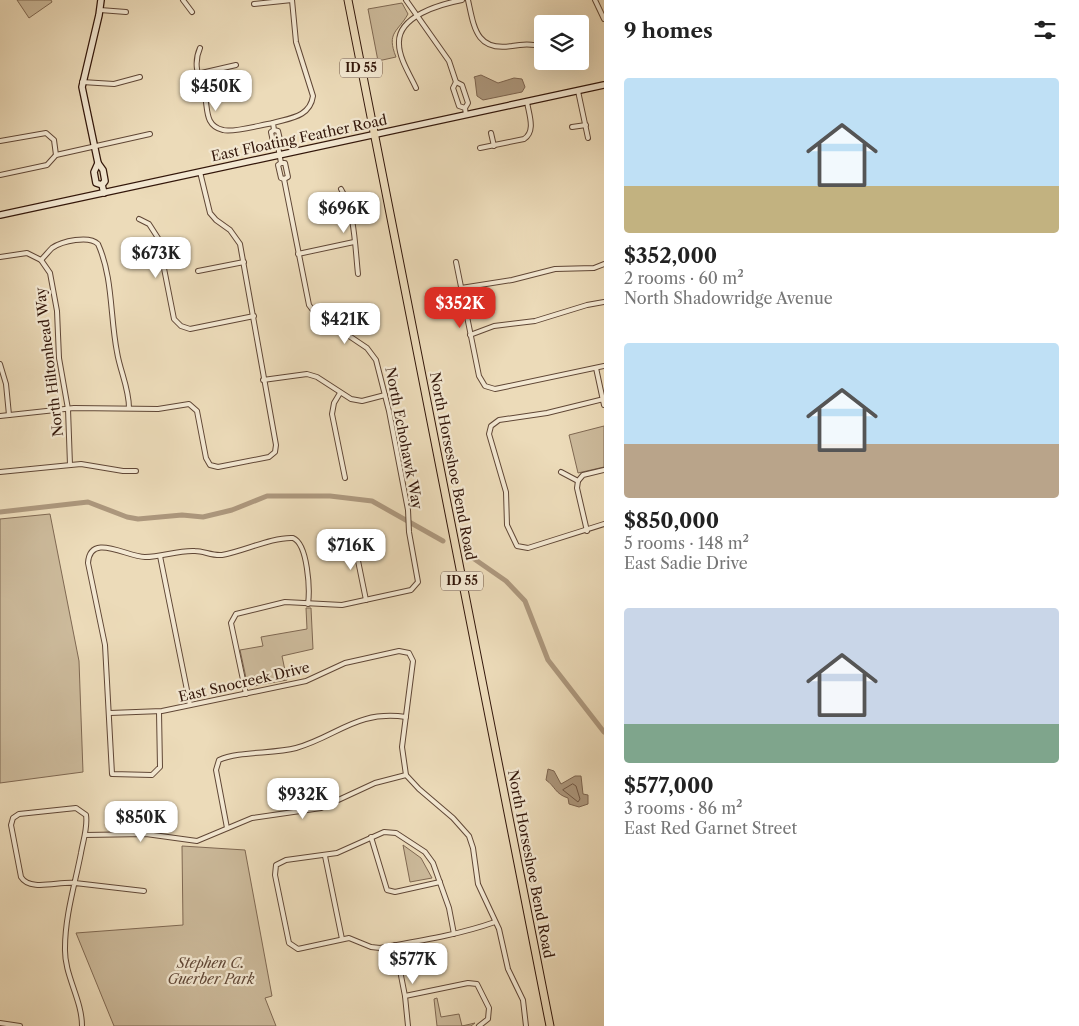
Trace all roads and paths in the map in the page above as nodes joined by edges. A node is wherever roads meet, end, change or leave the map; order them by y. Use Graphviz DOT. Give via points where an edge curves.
graph roads {
  1 [pos="100,0"];
  2 [pos="183,0"];
  3 [pos="292,0"];
  4 [pos="348,0"];
  5 [pos="406,0"];
  6 [pos="462,0"];
  7 [pos="468,0"];
  8 [pos="595,0"];
  9 [pos="254,4"];
  10 [pos="100,10"];
  11 [pos="126,12"];
  12 [pos="192,12"];
  13 [pos="418,16"];
  14 [pos="604,20"];
  15 [pos="534,46"];
  16 [pos="200,48"];
  17 [pos="236,65"];
  18 [pos="197,74"];
  19 [pos="140,77"];
  20 [pos="82,82"];
  21 [pos="456,82"];
  22 [pos="604,85"];
  23 [pos="416,88"];
  24 [pos="578,91"];
  25 [pos="527,102"];
  26 [pos="466,112"];
  27 [pos="273,124"];
  28 [pos="586,125"];
  29 [pos="572,127"];
  30 [pos="274,130"];
  31 [pos="491,133"];
  32 [pos="150,134"];
  33 [pos="376,134"];
  34 [pos="588,138"];
  35 [pos="0,141"];
  36 [pos="94,146"];
  37 [pos="278,146"];
  38 [pos="494,146"];
  39 [pos="480,148"];
  40 [pos="56,155"];
  41 [pos="280,155"];
  42 [pos="281,163"];
  43 [pos="200,172"];
  44 [pos="0,175"];
  45 [pos="284,179"];
  46 [pos="341,189"];
  47 [pos="104,193"];
  48 [pos="0,215"];
  49 [pos="139,219"];
  50 [pos="354,242"];
  51 [pos="298,254"];
  52 [pos="0,258"];
  53 [pos="41,260"];
  54 [pos="244,262"];
  55 [pos="456,262"];
  56 [pos="604,264"];
  57 [pos="198,271"];
  58 [pos="358,274"];
  59 [pos="461,288"];
  60 [pos="604,302"];
  61 [pos="254,316"];
  62 [pos="470,335"];
  63 [pos="0,364"];
  64 [pos="604,366"];
  65 [pos="596,368"];
  66 [pos="264,380"];
  67 [pos="340,393"];
  68 [pos="385,396"];
  69 [pos="603,399"];
  70 [pos="604,405"];
  71 [pos="68,408"];
  72 [pos="129,408"];
  73 [pos="9,415"];
  74 [pos="0,416"];
  75 [pos="70,465"];
  76 [pos="604,470"];
  77 [pos="136,471"];
  78 [pos="0,472"];
  79 [pos="561,472"];
  80 [pos="345,478"];
  81 [pos="578,480"];
  82 [pos="604,524"];
  83 [pos="587,531"];
  84 [pos="349,536"];
  85 [pos="160,556"];
  86 [pos="366,600"];
  87 [pos="308,604"];
  88 [pos="246,694"];
  89 [pos="190,705"];
  90 [pos="159,712"];
  91 [pos="110,713"];
  92 [pos="406,717"];
  93 [pos="406,775"];
  94 [pos="227,828"];
  95 [pos="85,835"];
  96 [pos="371,837"];
  97 [pos="325,856"];
  98 [pos="440,882"];
  99 [pos="75,883"];
  100 [pos="144,891"];
  101 [pos="495,922"];
  102 [pos="454,934"];
  103 [pos="342,939"];
  104 [pos="395,945"];
  105 [pos="405,996"];
  106 [pos="0,1023"];
  107 [pos="20,1026"];
  108 [pos="82,1026"];
  109 [pos="408,1026"];
  110 [pos="479,1026"];
  111 [pos="526,1026"];
  112 [pos="550,1026"];
  1 -- 10 [label="street"];
  2 -- 12 [label="street"];
  3 -- 9 [label="street"];
  3 -- 27 [label="street" via="296,42 313,96 307,111"];
  4 -- 33 [label="highway, North Horseshoe Bend Road / ID 55"];
  5 -- 13 [label="street"];
  6 -- 13 [label="street" via="430,8"];
  7 -- 15 [label="street" via="476,31 485,42 496,47"];
  8 -- 14 [label="street"];
  10 -- 11 [label="street"];
  10 -- 20 [label="street"];
  13 -- 21 [label="street" via="449,61"];
  13 -- 23 [label="street" via="404,28 398,44"];
  16 -- 18 [label="street" via="196,57"];
  17 -- 18 [label="street"];
  18 -- 27 [label="street" via="208,118 213,125 231,131"];
  19 -- 20 [label="street" via="114,84"];
  20 -- 36 [label="street"];
  21 -- 26 [label="street" via="462,85 468,103"];
  21 -- 26 [label="street" via="453,88 459,106"];
  22 -- 24 [label="street, East Floating Feather Road"];
  24 -- 25 [label="street, East Floating Feather Road"];
  24 -- 28 [label="street"];
  25 -- 26 [label="street, East Floating Feather Road"];
  25 -- 38 [label="street" via="532,129 530,135"];
  26 -- 33 [label="street, East Floating Feather Road"];
  27 -- 30 [label="street"];
  28 -- 29 [label="street"];
  28 -- 34 [label="street"];
  30 -- 37 [label="street" via="278,131 281,144"];
  30 -- 37 [label="street" via="271,132 274,146"];
  31 -- 38 [label="street"];
  32 -- 36 [label="street"];
  33 -- 41 [label="street, East Floating Feather Road"];
  33 -- 112 [label="highway, North Horseshoe Bend Road / ID 55"];
  35 -- 40 [label="street" via="46,133 54,140"];
  36 -- 40 [label="street"];
  36 -- 47 [label="street" via="103,170"];
  37 -- 41 [label="street, North Echohawk Way"];
  38 -- 39 [label="street"];
  40 -- 44 [label="street" via="47,165"];
  41 -- 42 [label="street, North Echohawk Way"];
  41 -- 43 [label="street, East Floating Feather Road"];
  42 -- 45 [label="street, North Echohawk Way" via="278,165"];
  42 -- 45 [label="street, North Echohawk Way" via="285,163 288,177"];
  43 -- 47 [label="street, East Floating Feather Road"];
  43 -- 54 [label="street" via="210,213 237,237"];
  45 -- 51 [label="street, North Echohawk Way"];
  46 -- 50 [label="street"];
  47 -- 48 [label="street, East Floating Feather Road"];
  49 -- 61 [label="street" via="149,224 156,234 174,319 181,326 190,329"];
  50 -- 51 [label="street"];
  50 -- 58 [label="street"];
  51 -- 68 [label="street, North Echohawk Way" via="307,300 312,309 371,351"];
  52 -- 53 [label="street" via="27,254"];
  53 -- 71 [label="street, North Hiltonhead Way" via="50,274 57,311 58,358"];
  53 -- 72 [label="street" via="56,246 85,239 94,240 100,250 110,294 116,349 128,388"];
  54 -- 57 [label="street"];
  54 -- 61 [label="street"];
  55 -- 59 [label="street"];
  56 -- 59 [label="street" via="594,268 555,269"];
  59 -- 62 [label="street"];
  60 -- 62 [label="street" via="535,321 494,326"];
  61 -- 66 [label="street"];
  62 -- 65 [label="street" via="479,376 485,386 495,388"];
  63 -- 73 [label="street"];
  64 -- 65 [label="street"];
  65 -- 69 [label="street"];
  66 -- 67 [label="street" via="307,374"];
  66 -- 72 [label="street" via="276,445 275,452 269,457 218,467 210,465 193,405"];
  67 -- 68 [label="street" via="356,401"];
  67 -- 80 [label="street" via="332,414"];
  68 -- 86 [label="street, North Echohawk Way" via="418,579 412,590"];
  69 -- 70 [label="street"];
  69 -- 83 [label="street" via="547,413 499,420 491,426 489,434 506,492 508,524 517,546 528,548"];
  71 -- 72 [label="street"];
  71 -- 73 [label="street"];
  71 -- 75 [label="street, North Hiltonhead Way"];
  73 -- 74 [label="street"];
  75 -- 77 [label="street"];
  75 -- 78 [label="street"];
  76 -- 81 [label="street" via="583,475"];
  79 -- 81 [label="street"];
  81 -- 83 [label="street"];
  82 -- 83 [label="street"];
  84 -- 86 [label="street" via="355,546"];
  85 -- 87 [label="street" via="196,551 214,555 289,538 298,540 310,585"];
  85 -- 89 [label="street"];
  85 -- 91 [label="street" via="132,556 104,546 93,549 89,555 105,645"];
  86 -- 87 [label="street" via="334,606"];
  87 -- 88 [label="street" via="284,602 239,612 233,617 231,623"];
  88 -- 89 [label="street, East Snocreek Drive"];
  88 -- 92 [label="street, East Snocreek Drive" via="316,678 345,663 399,651 409,654 413,661"];
  89 -- 90 [label="street, East Snocreek Drive"];
  90 -- 91 [label="street, East Snocreek Drive"];
  90 -- 91 [label="street" via="160,767 152,775 112,774"];
  92 -- 93 [label="street" via="402,747"];
  92 -- 94 [label="street" via="390,715 354,721 295,748 222,759 216,770"];
  93 -- 94 [label="street" via="375,783 321,808 252,818"];
  93 -- 101 [label="street" via="469,836 478,884"];
  94 -- 95 [label="street" via="196,841 146,834"];
  95 -- 99 [label="street"];
  95 -- 99 [label="street" via="86,815 76,808 19,814 12,818 24,882 31,885"];
  96 -- 97 [label="street"];
  96 -- 98 [label="street" via="384,832 396,833 424,852 433,863"];
  96 -- 98 [label="street" via="387,890 395,892"];
  97 -- 103 [label="street"];
  97 -- 103 [label="street" via="286,860 276,865 275,875 289,943 293,947 304,948"];
  98 -- 102 [label="street"];
  99 -- 100 [label="street"];
  99 -- 108 [label="street" via="64,949 81,1009"];
  101 -- 102 [label="street"];
  101 -- 111 [label="street" via="508,969 522,1000"];
  102 -- 104 [label="street"];
  103 -- 104 [label="street" via="349,938 375,948"];
  104 -- 105 [label="street"];
  105 -- 109 [label="street"];
  105 -- 110 [label="street" via="477,984 489,1008 488,1019"];
  106 -- 107 [label="street"];
}
